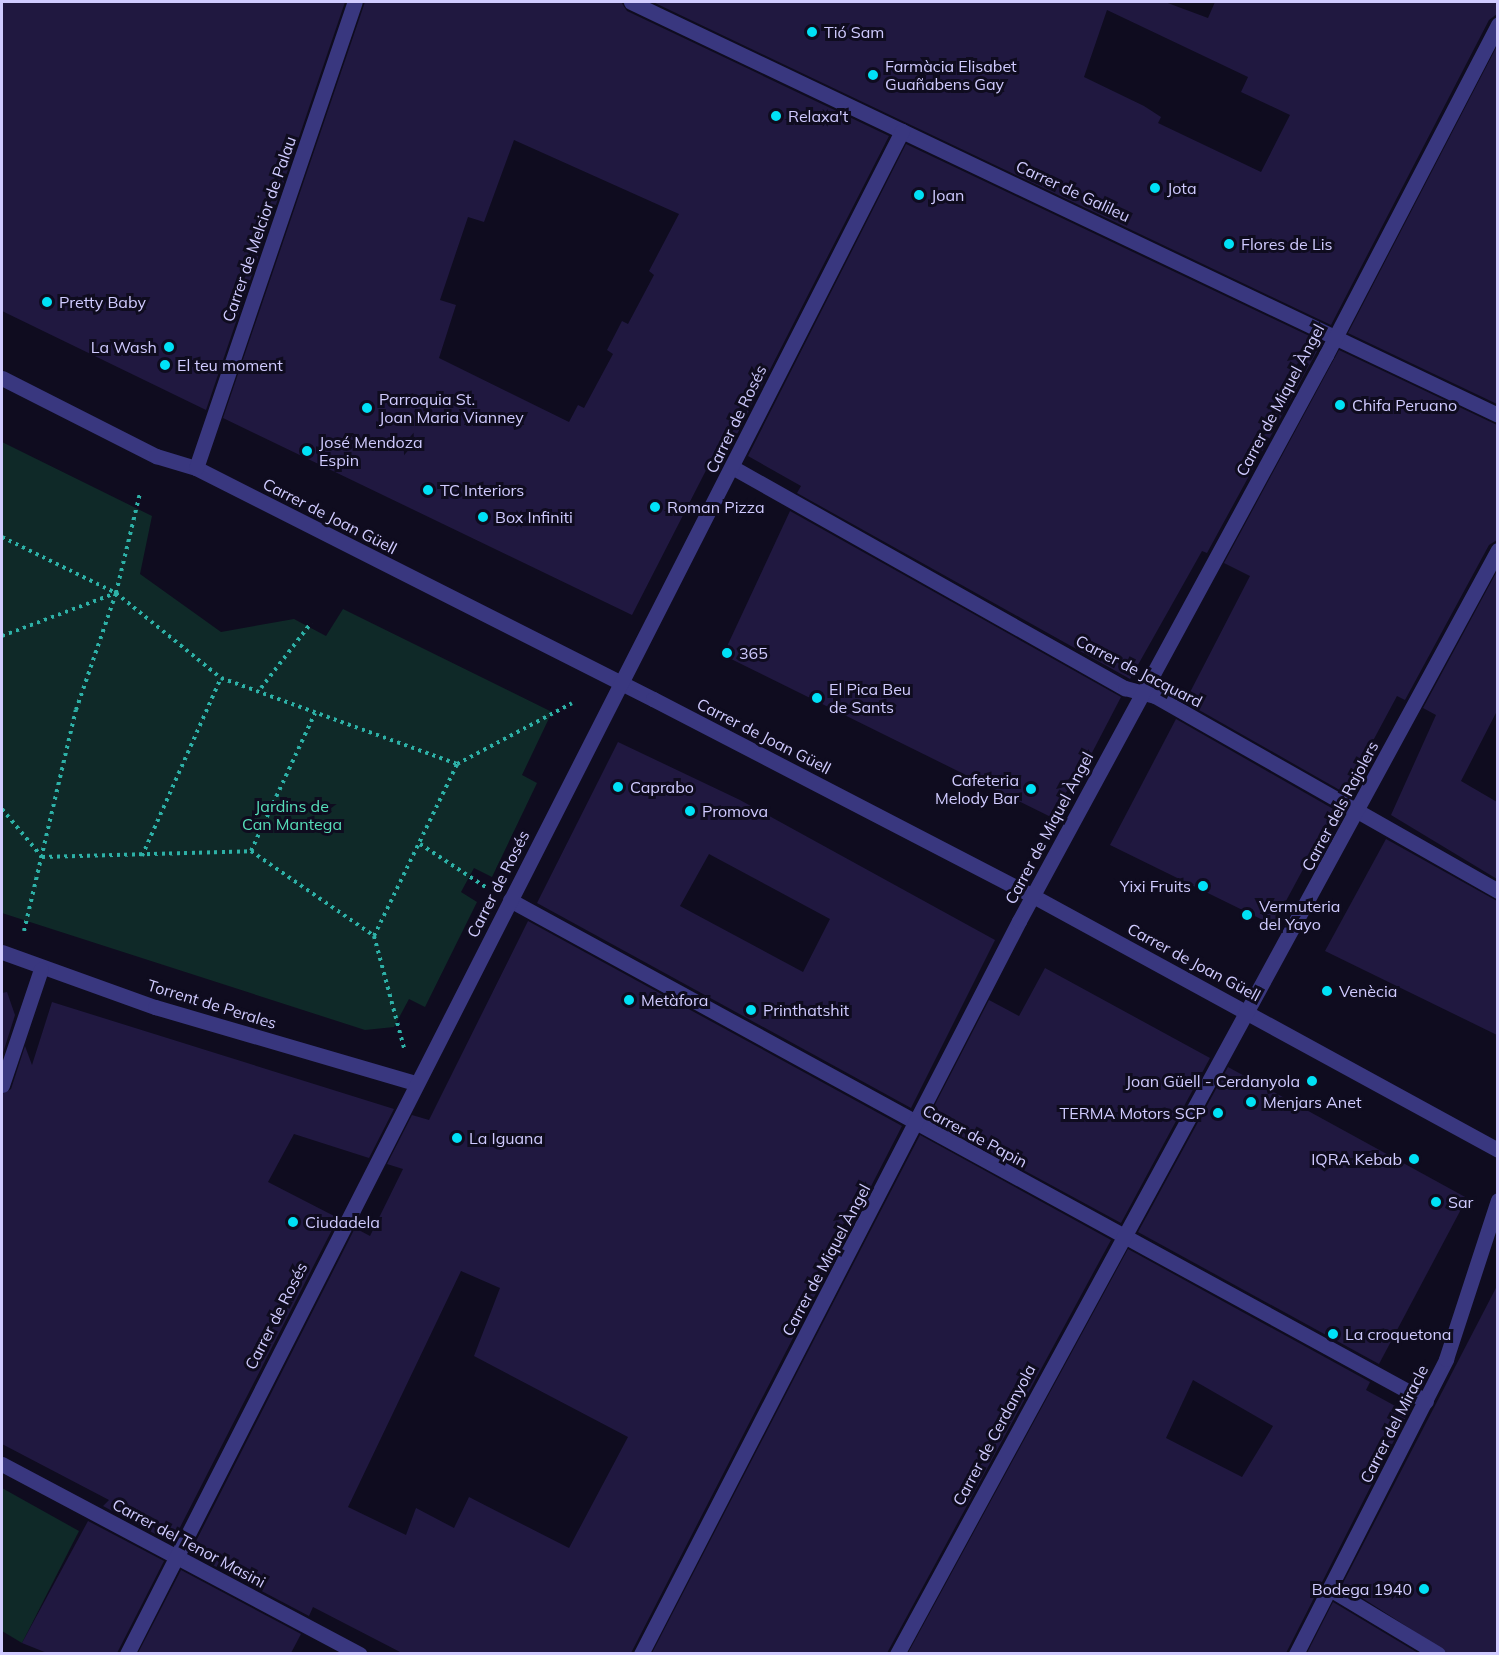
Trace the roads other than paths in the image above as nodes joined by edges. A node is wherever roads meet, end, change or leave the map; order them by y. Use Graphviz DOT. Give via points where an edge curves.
graph roads {
  1 [pos="355,2"];
  2 [pos="631,2"];
  3 [pos="1497,24"];
  4 [pos="902,131"];
  5 [pos="1337,334"];
  6 [pos="2,378"];
  7 [pos="1497,415"];
  8 [pos="732,467"];
  9 [pos="196,468"];
  10 [pos="1497,550"];
  11 [pos="622,684"];
  12 [pos="1141,690"];
  13 [pos="1357,813"];
  14 [pos="1497,891"];
  15 [pos="1033,896"];
  16 [pos="510,900"];
  17 [pos="2,952"];
  18 [pos="41,969"];
  19 [pos="1250,1012"];
  20 [pos="414,1083"];
  21 [pos="2,1085"];
  22 [pos="917,1126"];
  23 [pos="1497,1150"];
  24 [pos="1497,1200"];
  25 [pos="1122,1233"];
  26 [pos="1426,1401"];
  27 [pos="2,1464"];
  28 [pos="176,1557"];
  29 [pos="1330,1589"];
  30 [pos="127,1653"];
  31 [pos="360,1653"];
  32 [pos="641,1653"];
  33 [pos="897,1653"];
  34 [pos="1296,1653"];
  35 [pos="1438,1653"];
  1 -- 9 [label="street, Carrer de Melcior de Palau"];
  2 -- 4 [label="street, Carrer de Galileu"];
  3 -- 5 [label="street, Carrer de Miquel Àngel"];
  4 -- 5 [label="street, Carrer de Galileu"];
  4 -- 8 [label="street, Carrer de Rosés"];
  5 -- 7 [label="street, Carrer de Galileu"];
  5 -- 12 [label="street, Carrer de Miquel Àngel"];
  6 -- 9 [label="street, Carrer de Joan Güell" via="156,456"];
  8 -- 11 [label="street, Carrer de Rosés"];
  8 -- 12 [label="street, Carrer de Jacquard" via="1125,688"];
  9 -- 11 [label="street, Carrer de Joan Güell"];
  10 -- 13 [label="street, Carrer dels Rajolers"];
  11 -- 15 [label="street, Carrer de Joan Güell"];
  11 -- 16 [label="street, Carrer de Rosés"];
  12 -- 13 [label="street, Carrer de Jacquard"];
  12 -- 15 [label="street, Carrer de Miquel Àngel"];
  13 -- 14 [label="street, Carrer de Jacquard"];
  13 -- 19 [label="street, Carrer dels Rajolers"];
  15 -- 19 [label="street, Carrer de Joan Güell"];
  15 -- 22 [label="street, Carrer de Miquel Àngel"];
  16 -- 20 [label="street, Carrer de Rosés"];
  16 -- 22 [label="street, Carrer de Papin"];
  17 -- 18 [label="street, Torrent de Perales"];
  18 -- 20 [label="street, Torrent de Perales"];
  18 -- 21 [label="street"];
  19 -- 23 [label="street, Carrer de Joan Güell"];
  19 -- 25 [label="street, Carrer dels Rajolers"];
  20 -- 28 [label="street, Carrer de Rosés"];
  22 -- 25 [label="street, Carrer de Papin"];
  22 -- 32 [label="street, Carrer de Miquel Àngel"];
  24 -- 26 [label="street, Carrer del Miracle" via="1453,1340"];
  25 -- 26 [label="street, Carrer de Papin"];
  25 -- 33 [label="street, Carrer de Cerdanyola"];
  26 -- 29 [label="street, Carrer del Miracle"];
  27 -- 28 [label="street, Carrer del Tenor Masini"];
  28 -- 30 [label="street, Carrer de Rosés"];
  28 -- 31 [label="street, Carrer del Tenor Masini"];
  29 -- 34 [label="street, Carrer del Miracle"];
  29 -- 35 [label="street"];
}
